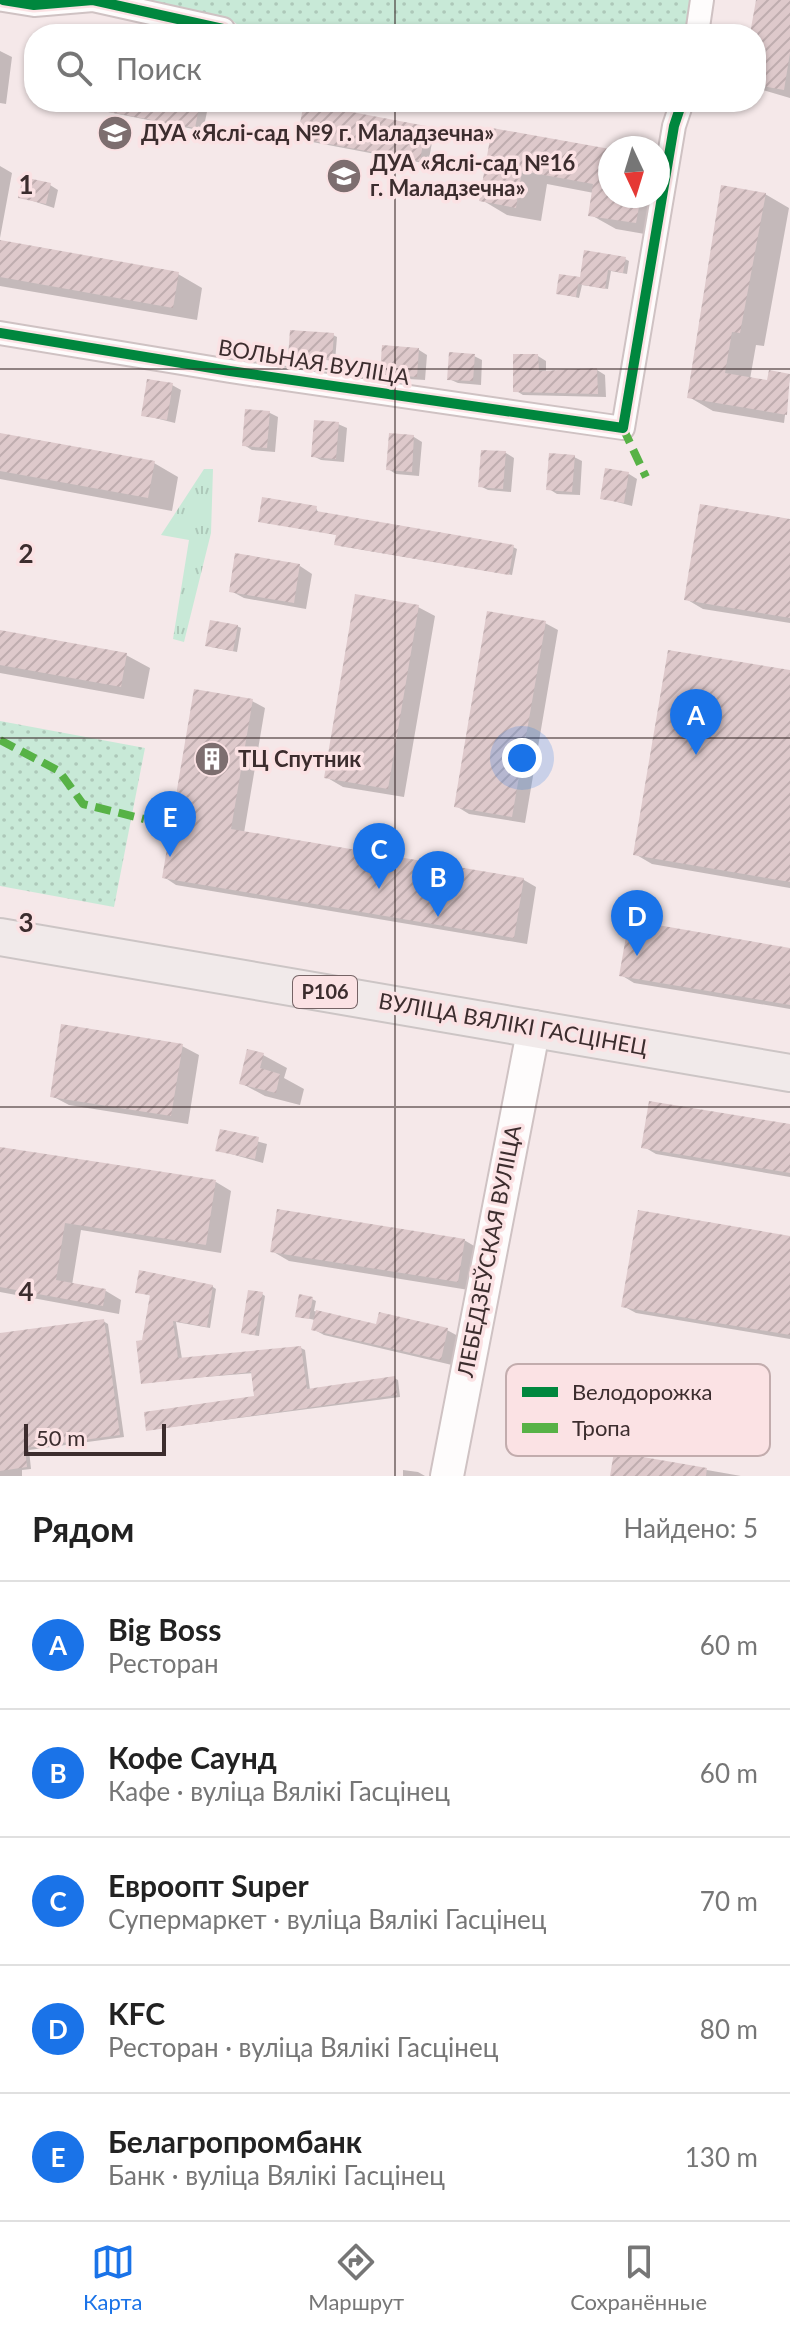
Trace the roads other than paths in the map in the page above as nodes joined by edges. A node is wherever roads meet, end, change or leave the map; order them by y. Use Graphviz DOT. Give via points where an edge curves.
graph roads {
  1 [pos="3,0"];
  2 [pos="702,0"];
  3 [pos="201,24"];
  4 [pos="698,24"];
  5 [pos="679,112"];
  6 [pos="0,333"];
  7 [pos="0,937"];
  8 [pos="534,1027"];
  9 [pos="790,1073"];
  10 [pos="447,1476"];
  1 -- 3 [label="street" via="34,5 93,0"];
  2 -- 4 [label="street"];
  5 -- 6 [label="street, ВОЛЬНАЯ ВУЛІЦА" via="623,428"];
  7 -- 8 [label="main road, ВУЛІЦА ВЯЛІКІ ГАСЦІНЕЦ / Р106"];
  8 -- 9 [label="main road, ВУЛІЦА ВЯЛІКІ ГАСЦІНЕЦ / Р106"];
  8 -- 10 [label="main road, ЛЕБЕДЗЕЎСКАЯ ВУЛІЦА"];
}
